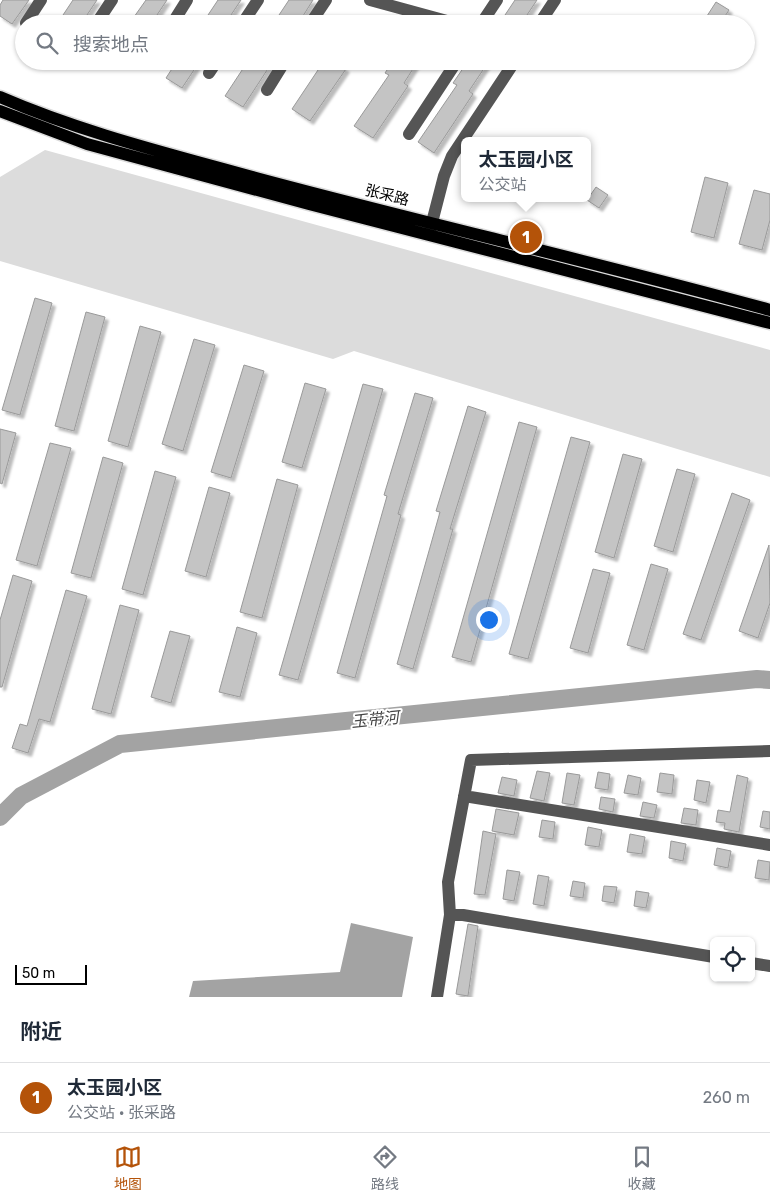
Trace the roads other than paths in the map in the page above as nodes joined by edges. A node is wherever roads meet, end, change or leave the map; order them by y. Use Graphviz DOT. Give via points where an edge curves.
graph roads {
  1 [pos="41,0"];
  2 [pos="112,0"];
  3 [pos="187,0"];
  4 [pos="258,0"];
  5 [pos="326,0"];
  6 [pos="370,0"];
  7 [pos="497,0"];
  8 [pos="555,0"];
  9 [pos="31,15"];
  10 [pos="102,15"];
  11 [pos="178,15"];
  12 [pos="248,15"];
  13 [pos="316,15"];
  14 [pos="425,15"];
  15 [pos="488,15"];
  16 [pos="545,15"];
  17 [pos="211,70"];
  18 [pos="280,70"];
  19 [pos="451,70"];
  20 [pos="508,70"];
  21 [pos="209,73"];
  22 [pos="267,90"];
  23 [pos="0,97"];
  24 [pos="0,111"];
  25 [pos="409,134"];
  26 [pos="464,137"];
  27 [pos="461,142"];
  28 [pos="430,229"];
  29 [pos="770,310"];
  30 [pos="770,323"];
  31 [pos="770,751"];
  32 [pos="464,796"];
  33 [pos="770,845"];
  34 [pos="450,915"];
  35 [pos="710,956"];
  36 [pos="755,964"];
  37 [pos="770,966"];
  38 [pos="437,997"];
  1 -- 9 [label="street"];
  2 -- 10 [label="street"];
  3 -- 11 [label="street"];
  4 -- 12 [label="street"];
  5 -- 13 [label="street"];
  6 -- 14 [label="street"];
  7 -- 15 [label="street"];
  8 -- 16 [label="street"];
  17 -- 21 [label="street"];
  18 -- 22 [label="street"];
  19 -- 25 [label="street"];
  20 -- 26 [label="street"];
  23 -- 28 [label="main road, 张采路" via="91,133"];
  24 -- 28 [label="main road, 张采路" via="87,144"];
  27 -- 28 [label="street" via="444,176"];
  28 -- 29 [label="main road, 张采路"];
  28 -- 30 [label="main road, 张采路"];
  31 -- 32 [label="street" via="471,760"];
  32 -- 33 [label="street"];
  32 -- 34 [label="street" via="448,882"];
  34 -- 35 [label="street"];
  34 -- 38 [label="street"];
  36 -- 37 [label="street"];
}
